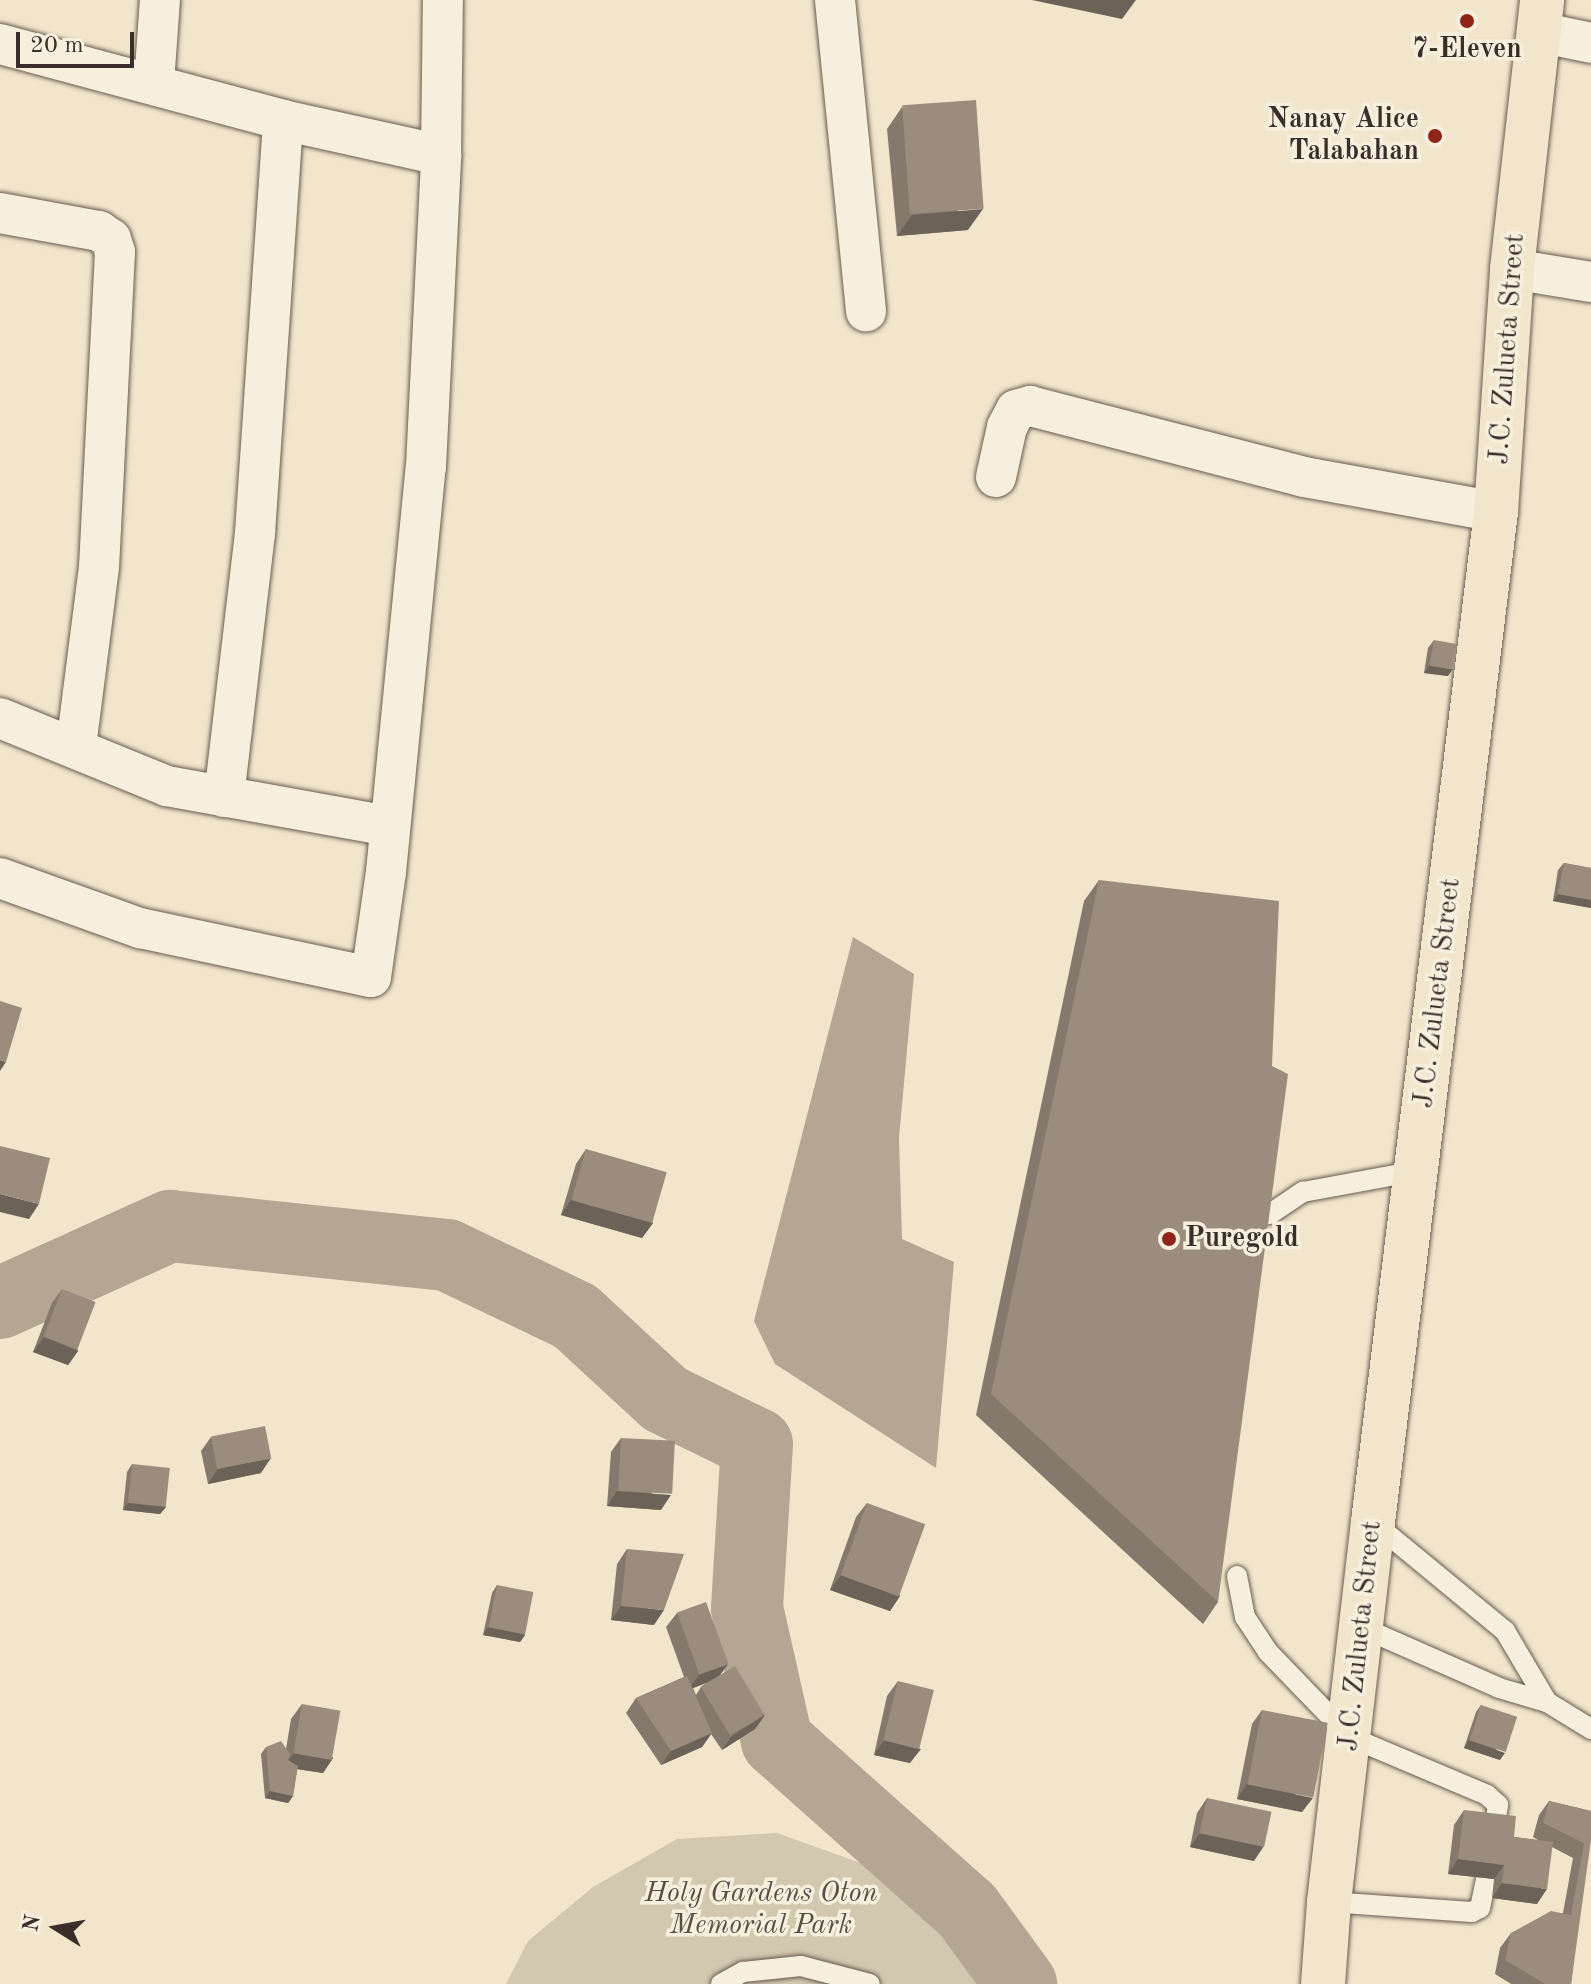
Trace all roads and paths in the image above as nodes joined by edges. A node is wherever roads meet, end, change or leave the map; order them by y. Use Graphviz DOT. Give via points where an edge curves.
graph roads {
  1 [pos="160,0"];
  2 [pos="443,0"];
  3 [pos="835,0"];
  4 [pos="1540,16"];
  5 [pos="1591,43"];
  6 [pos="0,44"];
  7 [pos="154,83"];
  8 [pos="283,120"];
  9 [pos="441,155"];
  10 [pos="0,213"];
  11 [pos="1512,269"];
  12 [pos="1591,282"];
  13 [pos="866,311"];
  14 [pos="996,477"];
  15 [pos="1496,512"];
  16 [pos="0,718"];
  17 [pos="76,747"];
  18 [pos="224,797"];
  19 [pos="389,826"];
  20 [pos="0,878"];
  21 [pos="1416,1171"];
  22 [pos="1270,1214"];
  23 [pos="1373,1522"];
  24 [pos="1237,1576"];
  25 [pos="1361,1627"];
  26 [pos="1547,1702"];
  27 [pos="1591,1729"];
  28 [pos="1350,1737"];
  29 [pos="1494,1829"];
  30 [pos="1486,1879"];
  31 [pos="1329,1902"];
  32 [pos="721,1984"];
  33 [pos="870,1984"];
  34 [pos="1323,1984"];
  1 -- 7 [label="street"];
  2 -- 9 [label="street"];
  3 -- 13 [label="street"];
  4 -- 5 [label="street"];
  4 -- 11 [label="main road, J.C. Zulueta Street"];
  6 -- 7 [label="street"];
  7 -- 8 [label="street"];
  8 -- 9 [label="street"];
  8 -- 18 [label="street" via="256,517"];
  9 -- 19 [label="street" via="426,467"];
  10 -- 17 [label="street" via="99,231 111,239 115,252 99,567"];
  11 -- 12 [label="street"];
  11 -- 15 [label="main road, J.C. Zulueta Street"];
  14 -- 15 [label="street" via="1007,427 1016,410 1030,406 1304,477"];
  15 -- 21 [label="main road, J.C. Zulueta Street"];
  16 -- 17 [label="street"];
  17 -- 18 [label="street" via="167,786"];
  18 -- 19 [label="street"];
  19 -- 20 [label="street" via="371,977 140,928"];
  21 -- 22 [label="lane" via="1303,1192"];
  21 -- 23 [label="main road, J.C. Zulueta Street"];
  23 -- 25 [label="main road, J.C. Zulueta Street"];
  23 -- 26 [label="lane" via="1505,1631"];
  24 -- 28 [label="lane" via="1245,1617 1268,1652"];
  25 -- 26 [label="lane" via="1499,1688"];
  25 -- 28 [label="main road, J.C. Zulueta Street"];
  26 -- 27 [label="lane"];
  28 -- 29 [label="lane" via="1487,1795 1498,1805"];
  28 -- 31 [label="main road, J.C. Zulueta Street"];
  30 -- 31 [label="lane" via="1480,1908 1472,1912"];
  31 -- 34 [label="main road, J.C. Zulueta Street"];
  32 -- 33 [label="lane" via="743,1972 801,1966"];
}
